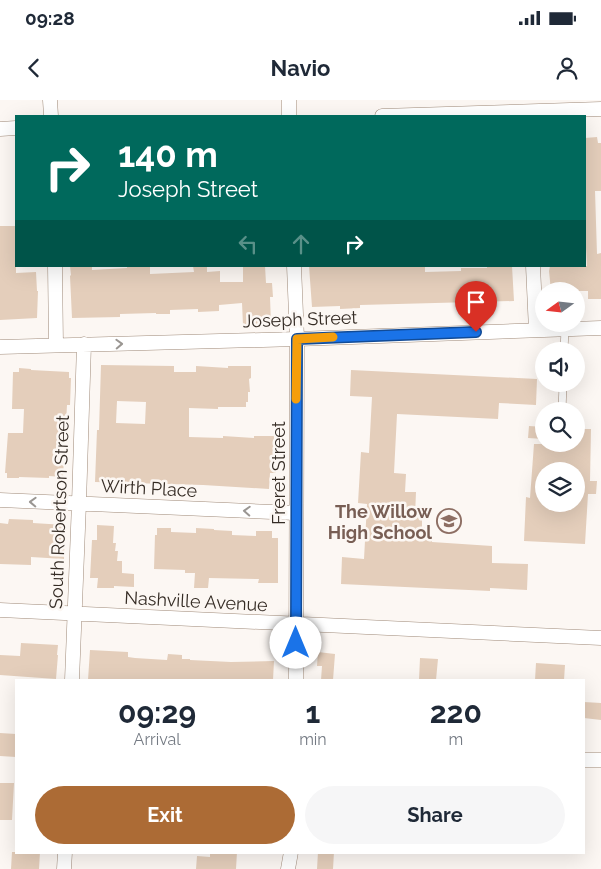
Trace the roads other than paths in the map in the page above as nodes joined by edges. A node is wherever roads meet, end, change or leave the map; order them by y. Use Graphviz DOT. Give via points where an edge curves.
graph roads {
  1 [pos="50,100"];
  2 [pos="289,100"];
  3 [pos="527,109"];
  4 [pos="601,109"];
  5 [pos="51,115"];
  6 [pos="289,115"];
  7 [pos="403,115"];
  8 [pos="15,128"];
  9 [pos="0,129"];
  10 [pos="55,267"];
  11 [pos="294,267"];
  12 [pos="534,267"];
  13 [pos="535,298"];
  14 [pos="585,328"];
  15 [pos="601,328"];
  16 [pos="535,330"];
  17 [pos="297,339"];
  18 [pos="84,344"];
  19 [pos="56,345"];
  20 [pos="0,347"];
  21 [pos="0,500"];
  22 [pos="79,503"];
  23 [pos="296,513"];
  24 [pos="0,610"];
  25 [pos="74,614"];
  26 [pos="296,624"];
  27 [pos="601,638"];
  28 [pos="72,679"];
  29 [pos="296,679"];
  30 [pos="585,760"];
  31 [pos="601,760"];
  32 [pos="65,854"];
  33 [pos="291,854"];
  34 [pos="64,869"];
  35 [pos="288,869"];
  1 -- 5 [label="street"];
  2 -- 6 [label="street"];
  3 -- 4 [label="street"];
  3 -- 7 [label="street"];
  8 -- 9 [label="street"];
  10 -- 19 [label="street"];
  11 -- 17 [label="street, Freret Street"];
  12 -- 13 [label="street"];
  14 -- 15 [label="street, Joseph Street"];
  16 -- 17 [label="street, Joseph Street"];
  18 -- 17 [label="street, Joseph Street, one-way"];
  17 -- 23 [label="street, Freret Street"];
  18 -- 19 [label="street, Joseph Street"];
  18 -- 22 [label="street, South Robertson Street"];
  19 -- 20 [label="street, Joseph Street"];
  22 -- 21 [label="street, Wirth Place, one-way"];
  23 -- 22 [label="street, Wirth Place, one-way"];
  22 -- 25 [label="street, South Robertson Street"];
  23 -- 26 [label="street, Freret Street"];
  24 -- 25 [label="street, Nashville Avenue"];
  25 -- 26 [label="street, Nashville Avenue"];
  25 -- 28 [label="street, South Robertson Street"];
  26 -- 27 [label="street, Nashville Avenue"];
  26 -- 29 [label="street, Freret Street"];
  30 -- 31 [label="street"];
  32 -- 34 [label="street"];
  33 -- 35 [label="street"];
}
